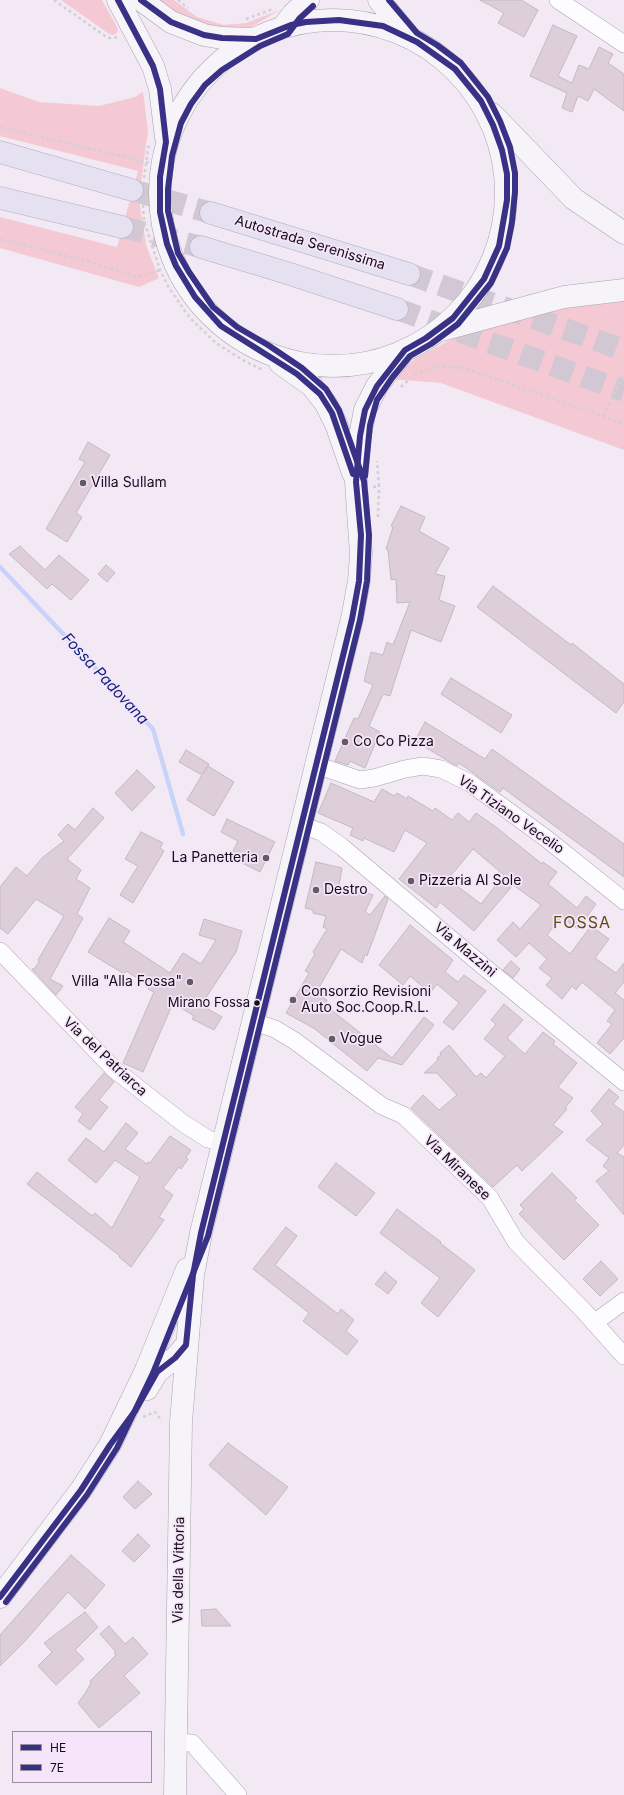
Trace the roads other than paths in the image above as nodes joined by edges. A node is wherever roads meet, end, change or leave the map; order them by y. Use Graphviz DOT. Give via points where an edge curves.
graph roads {
  1 [pos="118,0"];
  2 [pos="141,0"];
  3 [pos="308,0"];
  4 [pos="379,0"];
  5 [pos="558,0"];
  6 [pos="283,27"];
  7 [pos="256,39"];
  8 [pos="412,39"];
  9 [pos="624,44"];
  10 [pos="485,108"];
  11 [pos="158,142"];
  12 [pos="0,152"];
  13 [pos="140,190"];
  14 [pos="0,198"];
  15 [pos="211,213"];
  16 [pos="122,227"];
  17 [pos="624,233"];
  18 [pos="201,247"];
  19 [pos="409,274"];
  20 [pos="624,290"];
  21 [pos="397,309"];
  22 [pos="436,332"];
  23 [pos="405,350"];
  24 [pos="264,361"];
  25 [pos="357,486"];
  26 [pos="316,765"];
  27 [pos="301,826"];
  28 [pos="624,901"];
  29 [pos="0,951"];
  30 [pos="254,1022"];
  31 [pos="624,1082"];
  32 [pos="224,1143"];
  33 [pos="201,1233"];
  34 [pos="624,1301"];
  35 [pos="594,1323"];
  36 [pos="186,1345"];
  37 [pos="624,1356"];
  38 [pos="146,1392"];
  39 [pos="183,1397"];
  40 [pos="110,1445"];
  41 [pos="0,1597"];
  42 [pos="176,1742"];
  43 [pos="175,1795"];
  44 [pos="238,1795"];
  1 -- 11 [label="main road" via="144,48 160,89"];
  2 -- 7 [label="main road" via="171,22 204,35"];
  3 -- 6 [label="main road"];
  4 -- 8 [label="main road"];
  5 -- 9 [label="street"];
  6 -- 7 [label="main road"];
  6 -- 8 [label="main road" via="312,21 352,21 383,26"];
  7 -- 11 [label="main road" via="217,64 199,80"];
  8 -- 10 [label="main road" via="437,54 455,69 468,82"];
  10 -- 17 [label="main road" via="574,199"];
  10 -- 22 [label="main road" via="500,142 507,174 507,200 502,234 492,262 481,282 457,314"];
  11 -- 24 [label="main road" via="154,164 164,232 171,256 202,306"];
  12 -- 13 [label="highway"];
  14 -- 16 [label="highway"];
  15 -- 19 [label="highway, Autostrada Serenissima"];
  18 -- 21 [label="highway"];
  20 -- 22 [label="main road" via="564,296"];
  22 -- 23 [label="main road"];
  23 -- 24 [label="main road" via="374,362 343,367"];
  23 -- 25 [label="main road" via="377,386 365,410 360,436"];
  24 -- 25 [label="main road" via="297,374 320,394 332,413"];
  25 -- 26 [label="main road" via="361,534 359,581"];
  26 -- 27 [label="main road"];
  26 -- 28 [label="street, Via Tiziano Vecelio" via="360,780 423,766 441,769 470,783"];
  27 -- 30 [label="main road"];
  27 -- 31 [label="street, Via Mazzini" via="321,832 342,847"];
  29 -- 32 [label="street, Via del Patriarca" via="115,1070 183,1123 208,1139"];
  30 -- 32 [label="main road"];
  30 -- 35 [label="street, Via Miranese" via="275,1029 382,1106 403,1115 490,1198 516,1242"];
  32 -- 33 [label="main road"];
  33 -- 36 [label="main road" via="193,1275"];
  33 -- 40 [label="main road" via="146,1370"];
  34 -- 35 [label="street"];
  35 -- 37 [label="street, Via Miranese"];
  36 -- 38 [label="main road" via="175,1358 157,1372"];
  36 -- 39 [label="main road"];
  38 -- 39 [label="main road" via="166,1386"];
  38 -- 40 [label="main road"];
  39 -- 42 [label="main road, Via della Vittoria"];
  40 -- 41 [label="main road" via="81,1490"];
  42 -- 43 [label="main road, Via della Vittoria"];
  42 -- 44 [label="street" via="192,1743"];
}
